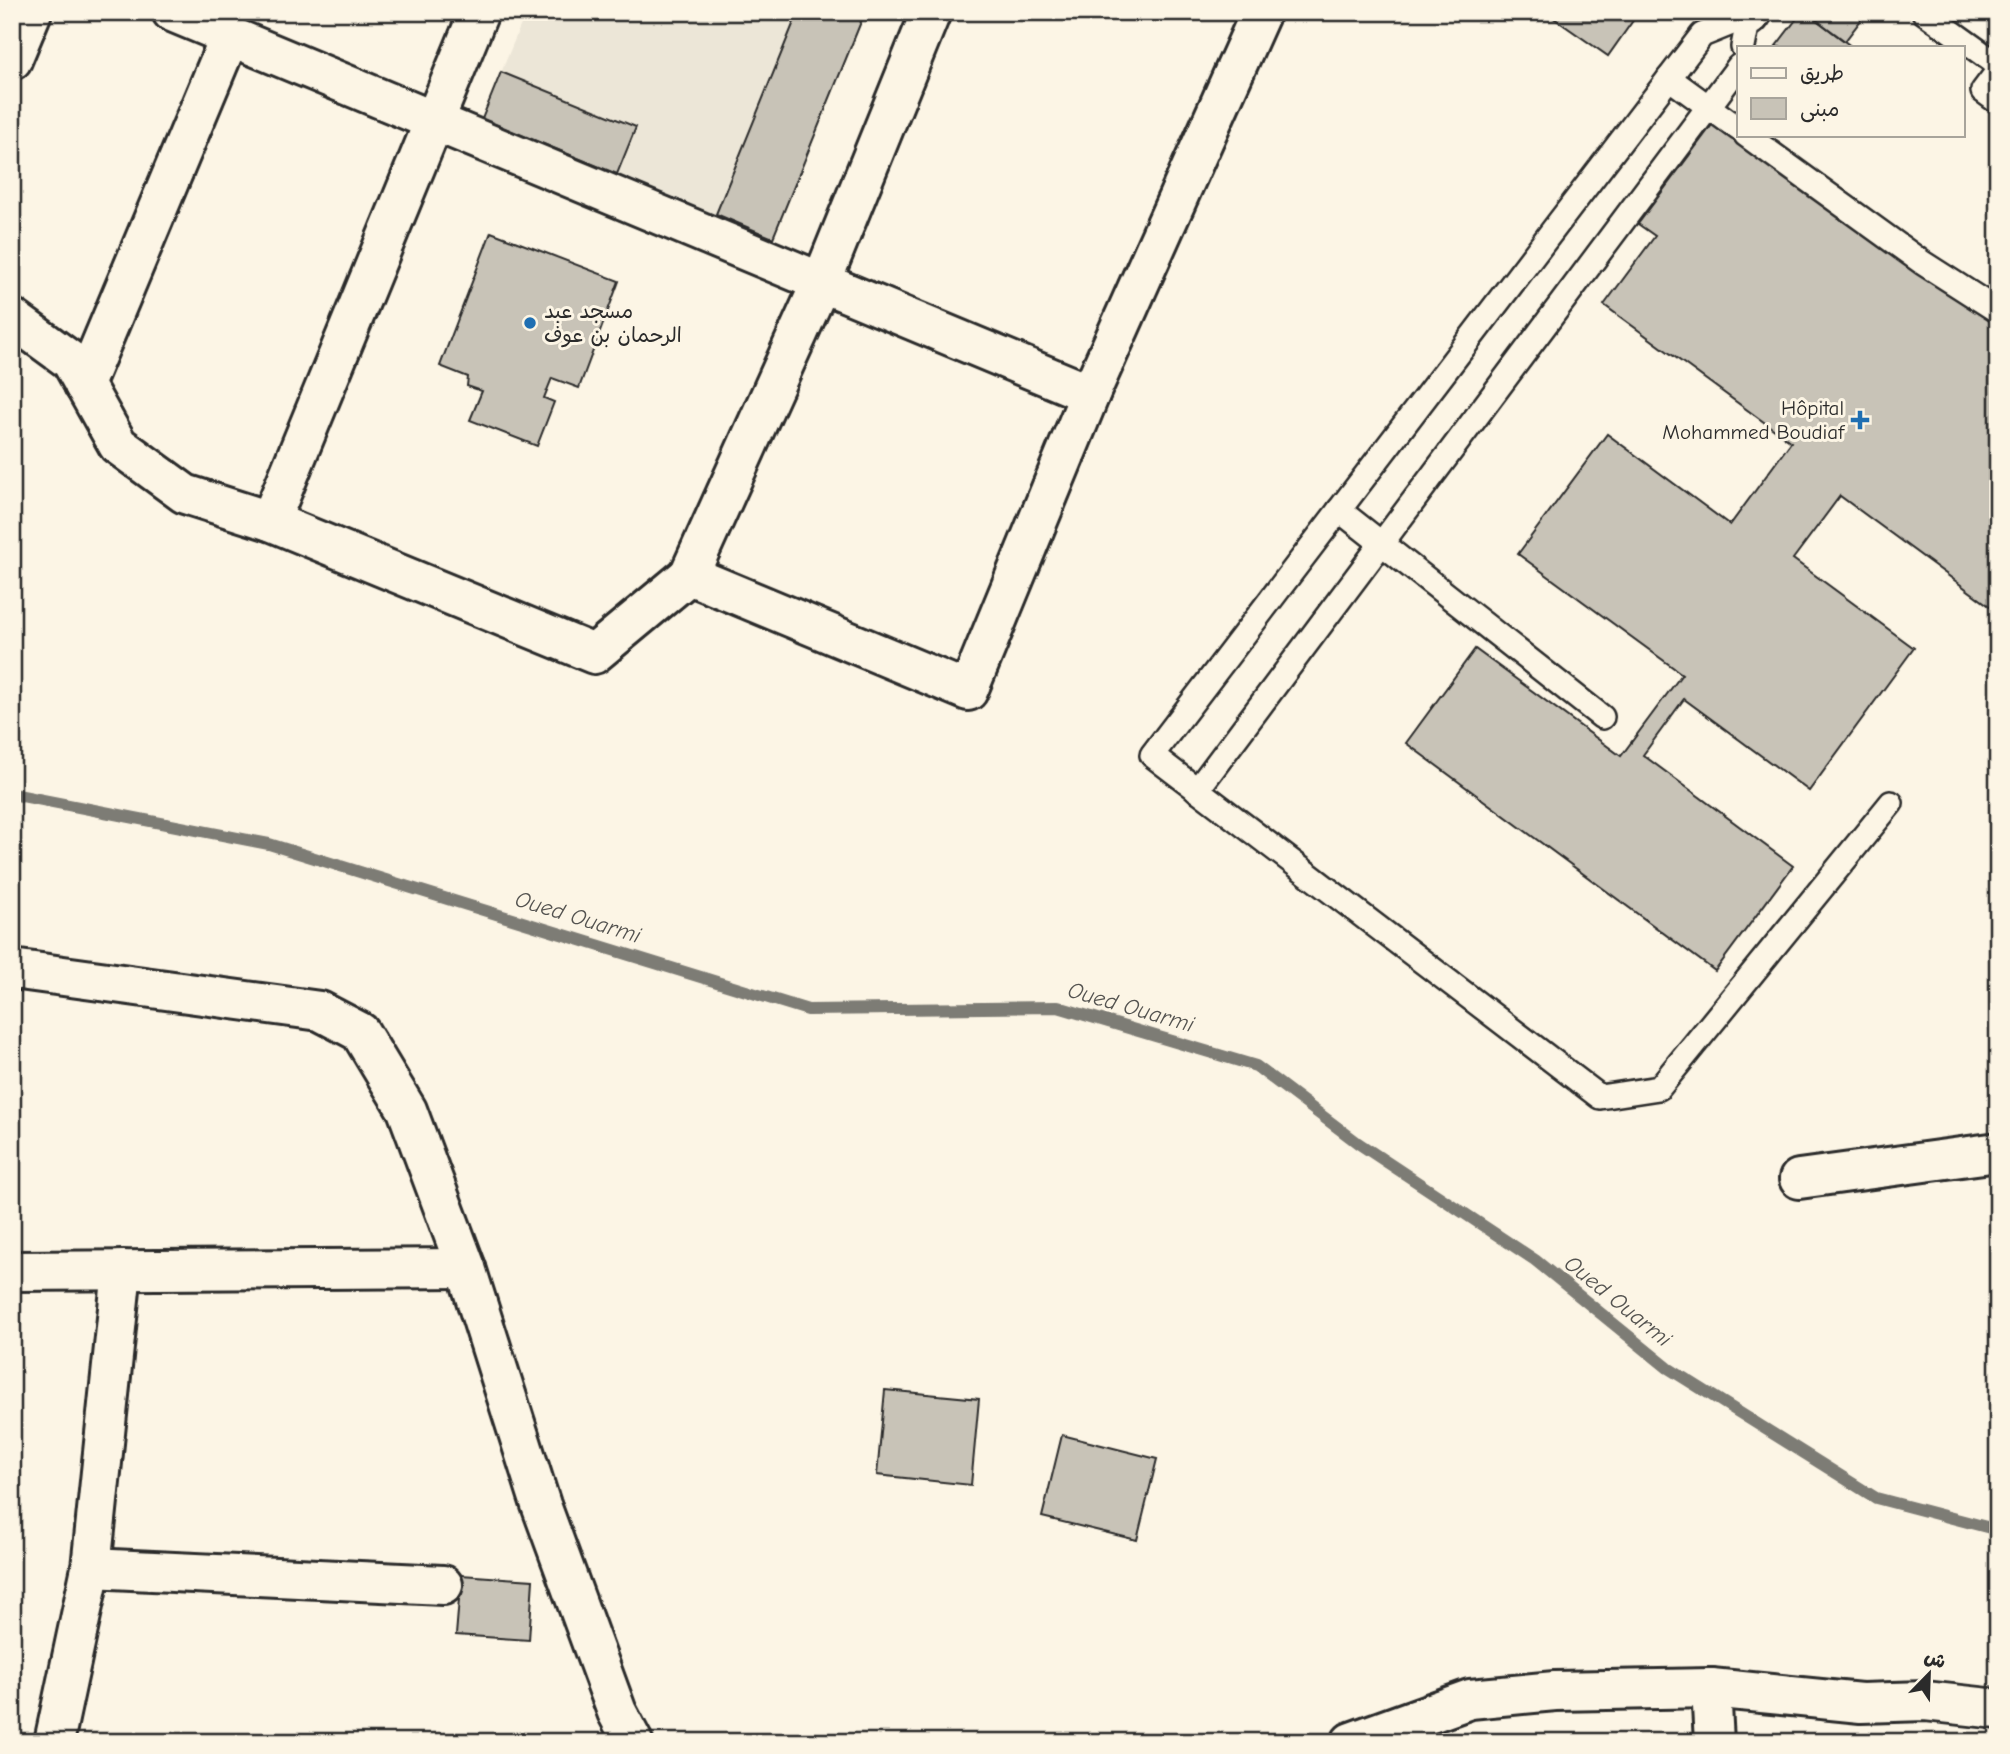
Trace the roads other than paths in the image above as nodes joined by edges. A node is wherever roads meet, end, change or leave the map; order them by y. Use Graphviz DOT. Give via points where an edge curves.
graph roads {
  1 [pos="32,12"];
  2 [pos="172,12"];
  3 [pos="479,12"];
  4 [pos="931,12"];
  5 [pos="1261,12"];
  6 [pos="1924,12"];
  7 [pos="1748,25"];
  8 [pos="230,36"];
  9 [pos="12,60"];
  10 [pos="1998,65"];
  11 [pos="1737,69"];
  12 [pos="1998,71"];
  13 [pos="1669,78"];
  14 [pos="1998,102"];
  15 [pos="1708,107"];
  16 [pos="434,121"];
  17 [pos="1737,129"];
  18 [pos="1747,136"];
  19 [pos="821,282"];
  20 [pos="1998,311"];
  21 [pos="12,318"];
  22 [pos="84,385"];
  23 [pos="1090,394"];
  24 [pos="1339,510"];
  25 [pos="270,521"];
  26 [pos="1381,543"];
  27 [pos="689,575"];
  28 [pos="1602,717"];
  29 [pos="1197,790"];
  30 [pos="1891,803"];
  31 [pos="12,969"];
  32 [pos="1998,1152"];
  33 [pos="1799,1179"];
  34 [pos="466,1268"];
  35 [pos="122,1270"];
  36 [pos="14,1271"];
  37 [pos="90,1568"];
  38 [pos="443,1585"];
  39 [pos="1711,1689"];
  40 [pos="1998,1709"];
  41 [pos="1374,1738"];
  42 [pos="54,1742"];
  43 [pos="633,1742"];
  44 [pos="1714,1742"];
  1 -- 9 [label="street"];
  2 -- 8 [label="street"];
  3 -- 16 [label="street"];
  4 -- 19 [label="street"];
  5 -- 23 [label="street"];
  6 -- 10 [label="lane"];
  7 -- 13 [label="lane" via="1702,35"];
  8 -- 16 [label="street"];
  8 -- 22 [label="street"];
  11 -- 15 [label="lane"];
  12 -- 14 [label="lane" via="1983,91"];
  13 -- 15 [label="lane"];
  13 -- 24 [label="lane"];
  15 -- 17 [label="lane"];
  15 -- 26 [label="lane"];
  16 -- 19 [label="street"];
  16 -- 25 [label="street"];
  18 -- 20 [label="lane" via="1923,263"];
  19 -- 23 [label="street"];
  19 -- 27 [label="street"];
  21 -- 22 [label="street" via="71,361"];
  22 -- 25 [label="street" via="118,445 174,486 185,494"];
  23 -- 27 [label="street" via="968,691"];
  24 -- 26 [label="lane"];
  24 -- 29 [label="lane" via="1152,755"];
  25 -- 27 [label="street" via="594,654"];
  26 -- 28 [label="lane"];
  26 -- 29 [label="lane"];
  29 -- 30 [label="lane" via="1600,1097 1659,1088"];
  31 -- 34 [label="street" via="320,1011 360,1032 407,1110"];
  32 -- 33 [label="street"];
  34 -- 35 [label="street"];
  34 -- 43 [label="street" via="541,1505 617,1712"];
  35 -- 36 [label="street"];
  35 -- 37 [label="street"];
  37 -- 38 [label="street"];
  37 -- 42 [label="street"];
  39 -- 40 [label="street" via="1861,1703 1925,1701"];
  39 -- 41 [label="street" via="1555,1691 1470,1699"];
  39 -- 44 [label="street"];
}
